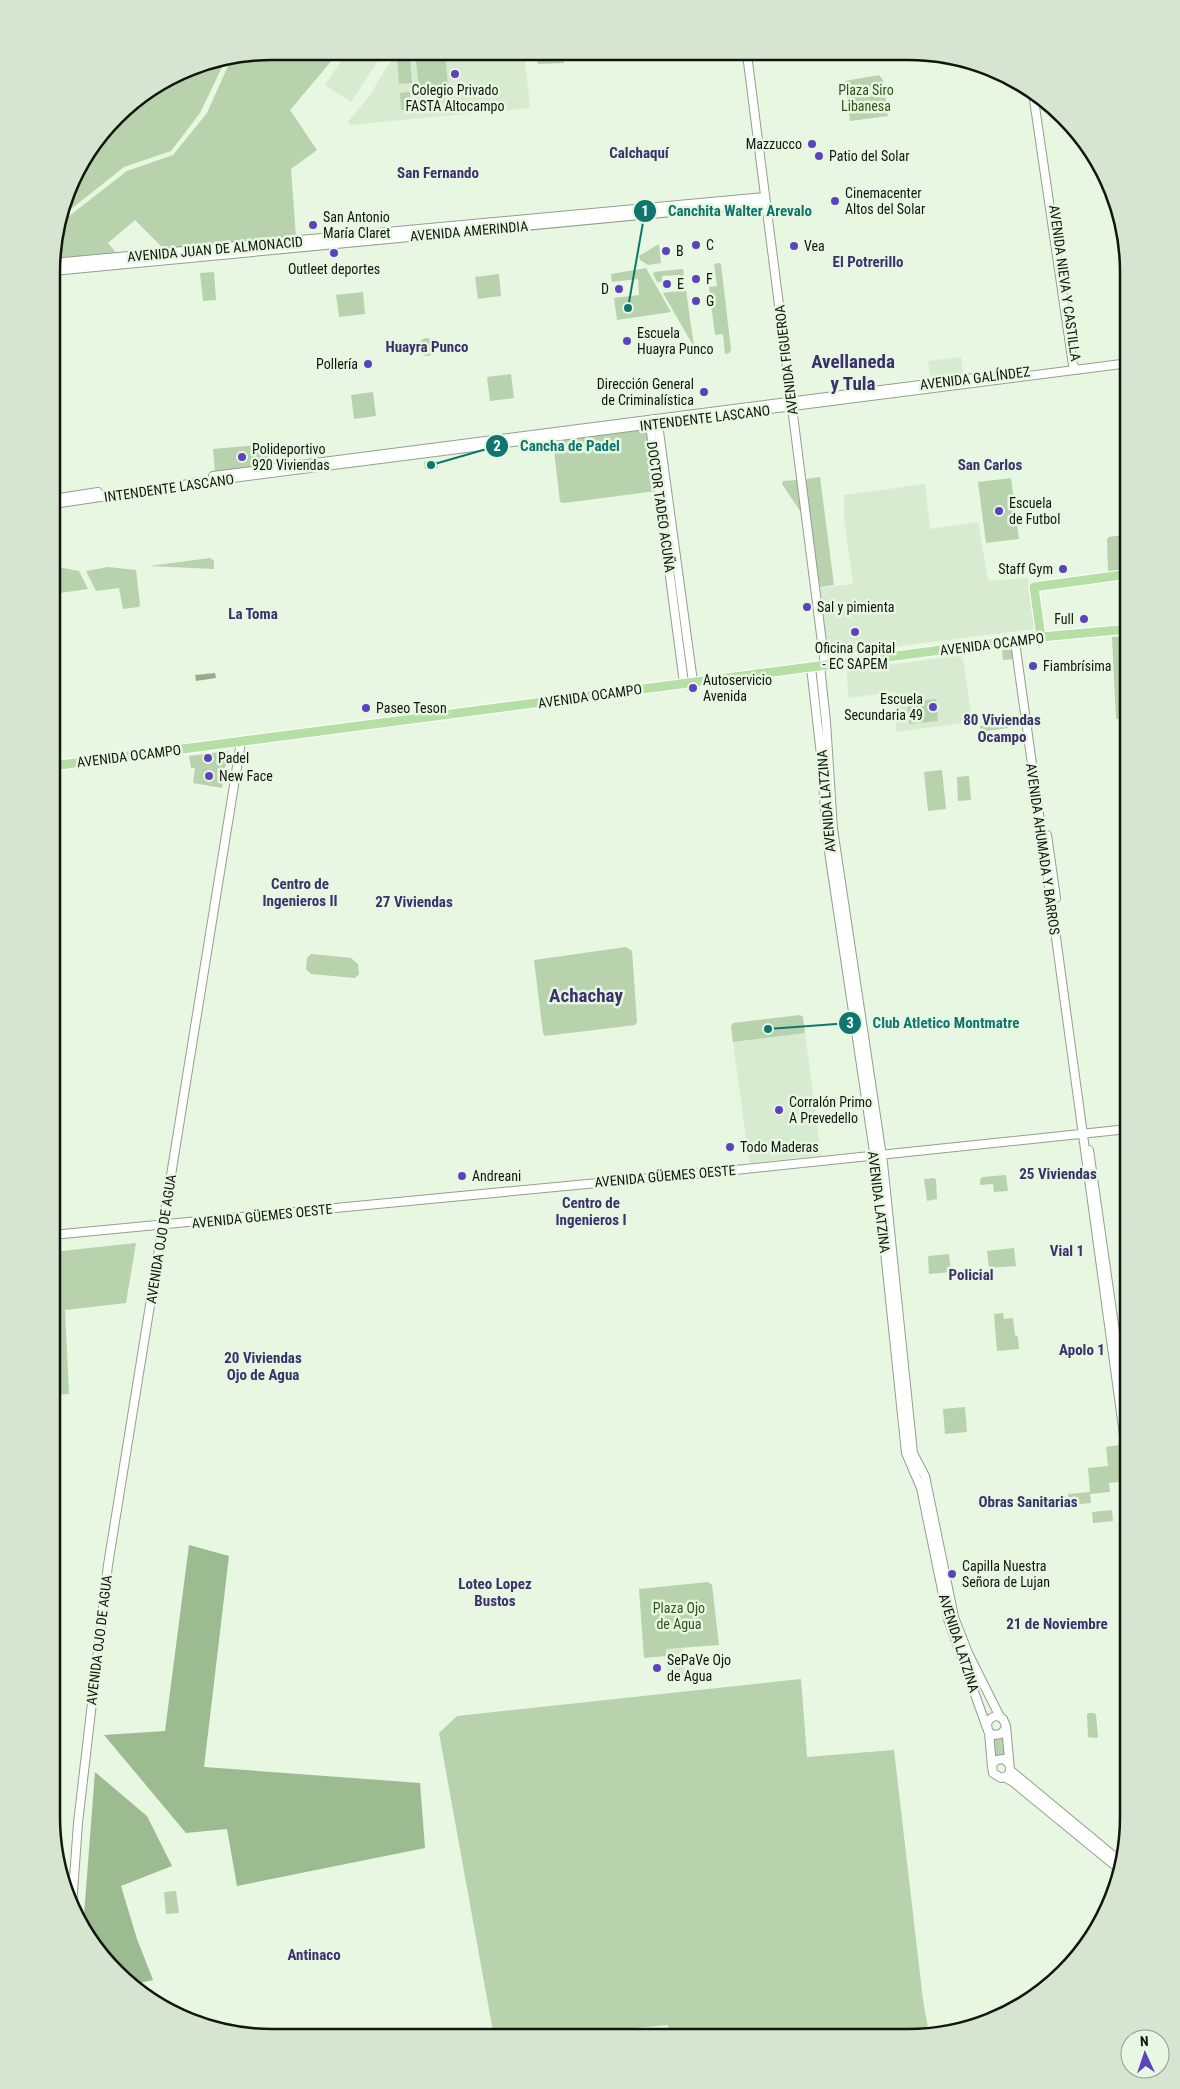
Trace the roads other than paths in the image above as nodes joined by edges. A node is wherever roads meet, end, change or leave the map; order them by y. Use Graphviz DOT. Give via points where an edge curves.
graph roads {
  1 [pos="748,60"];
  2 [pos="1036,103"];
  3 [pos="1039,106"];
  4 [pos="766,200"];
  5 [pos="60,262"];
  6 [pos="60,270"];
  7 [pos="1120,360"];
  8 [pos="1120,364"];
  9 [pos="1076,367"];
  10 [pos="791,404"];
  11 [pos="654,423"];
  12 [pos="60,497"];
  13 [pos="60,503"];
  14 [pos="1120,575"];
  15 [pos="1120,629"];
  16 [pos="1041,638"];
  17 [pos="1018,641"];
  18 [pos="819,666"];
  19 [pos="689,683"];
  20 [pos="241,742"];
  21 [pos="60,765"];
  22 [pos="1120,1130"];
  23 [pos="1084,1134"];
  24 [pos="878,1155"];
  25 [pos="163,1226"];
  26 [pos="60,1235"];
  27 [pos="1120,1370"];
  28 [pos="1120,1404"];
  29 [pos="1000,1717"];
  30 [pos="1006,1728"];
  31 [pos="988,1730"];
  32 [pos="992,1767"];
  33 [pos="1010,1767"];
  34 [pos="1004,1777"];
  35 [pos="1116,1858"];
  36 [pos="1115,1865"];
  37 [pos="73,1891"];
  1 -- 4 [label="main road, AVENIDA FIGUEROA"];
  2 -- 9 [label="main road, AVENIDA NIEVA Y CASTILLA"];
  3 -- 9 [label="main road, AVENIDA NIEVA Y CASTILLA"];
  4 -- 5 [label="main road, AVENIDA JUAN DE ALMONACID"];
  4 -- 6 [label="main road, AVENIDA AMERINDIA"];
  4 -- 10 [label="main road, AVENIDA FIGUEROA"];
  7 -- 9 [label="main road, AVENIDA GALÍNDEZ"];
  8 -- 9 [label="main road, AVENIDA GALÍNDEZ"];
  9 -- 10 [label="main road, AVENIDA GALÍNDEZ"];
  10 -- 11 [label="main road, INTENDENTE LASCANO"];
  10 -- 18 [label="main road, AVENIDA FIGUEROA"];
  11 -- 12 [label="main road, INTENDENTE LASCANO"];
  11 -- 13 [label="main road, INTENDENTE LASCANO"];
  11 -- 19 [label="main road, DOCTOR TADEO ACUÑA"];
  14 -- 16 [label="main road" via="1034,587"];
  15 -- 16 [label="main road, AVENIDA OCAMPO"];
  16 -- 17 [label="main road, AVENIDA OCAMPO"];
  17 -- 18 [label="main road, AVENIDA OCAMPO"];
  17 -- 23 [label="main road, AVENIDA AHUMADA Y BARROS" via="1054,878"];
  18 -- 19 [label="main road, AVENIDA OCAMPO"];
  18 -- 24 [label="main road, AVENIDA LATZINA" via="819,731 827,838"];
  19 -- 20 [label="main road, AVENIDA OCAMPO"];
  20 -- 21 [label="main road, AVENIDA OCAMPO"];
  20 -- 25 [label="main road, AVENIDA OJO DE AGUA"];
  22 -- 23 [label="main road, AVENIDA GÜEMES OESTE"];
  23 -- 24 [label="main road, AVENIDA GÜEMES OESTE"];
  23 -- 27 [label="main road"];
  23 -- 28 [label="main road"];
  24 -- 25 [label="main road, AVENIDA GÜEMES OESTE"];
  24 -- 29 [label="main road, AVENIDA LATZINA" via="913,1453 924,1476 954,1618"];
  24 -- 31 [label="main road, AVENIDA LATZINA" via="906,1453 921,1488 948,1619"];
  25 -- 26 [label="main road, AVENIDA GÜEMES OESTE"];
  25 -- 37 [label="main road, AVENIDA OJO DE AGUA" via="108,1565"];
  29 -- 30 [label="main road"];
  29 -- 31 [label="main road" via="988,1721"];
  30 -- 31 [label="main road" via="999,1735"];
  30 -- 33 [label="main road"];
  31 -- 32 [label="main road, AVENIDA LATZINA"];
  32 -- 33 [label="main road" via="994,1762 1005,1759"];
  32 -- 34 [label="main road" via="996,1776"];
  33 -- 34 [label="main road"];
  33 -- 35 [label="main road"];
  34 -- 36 [label="main road"];
}
